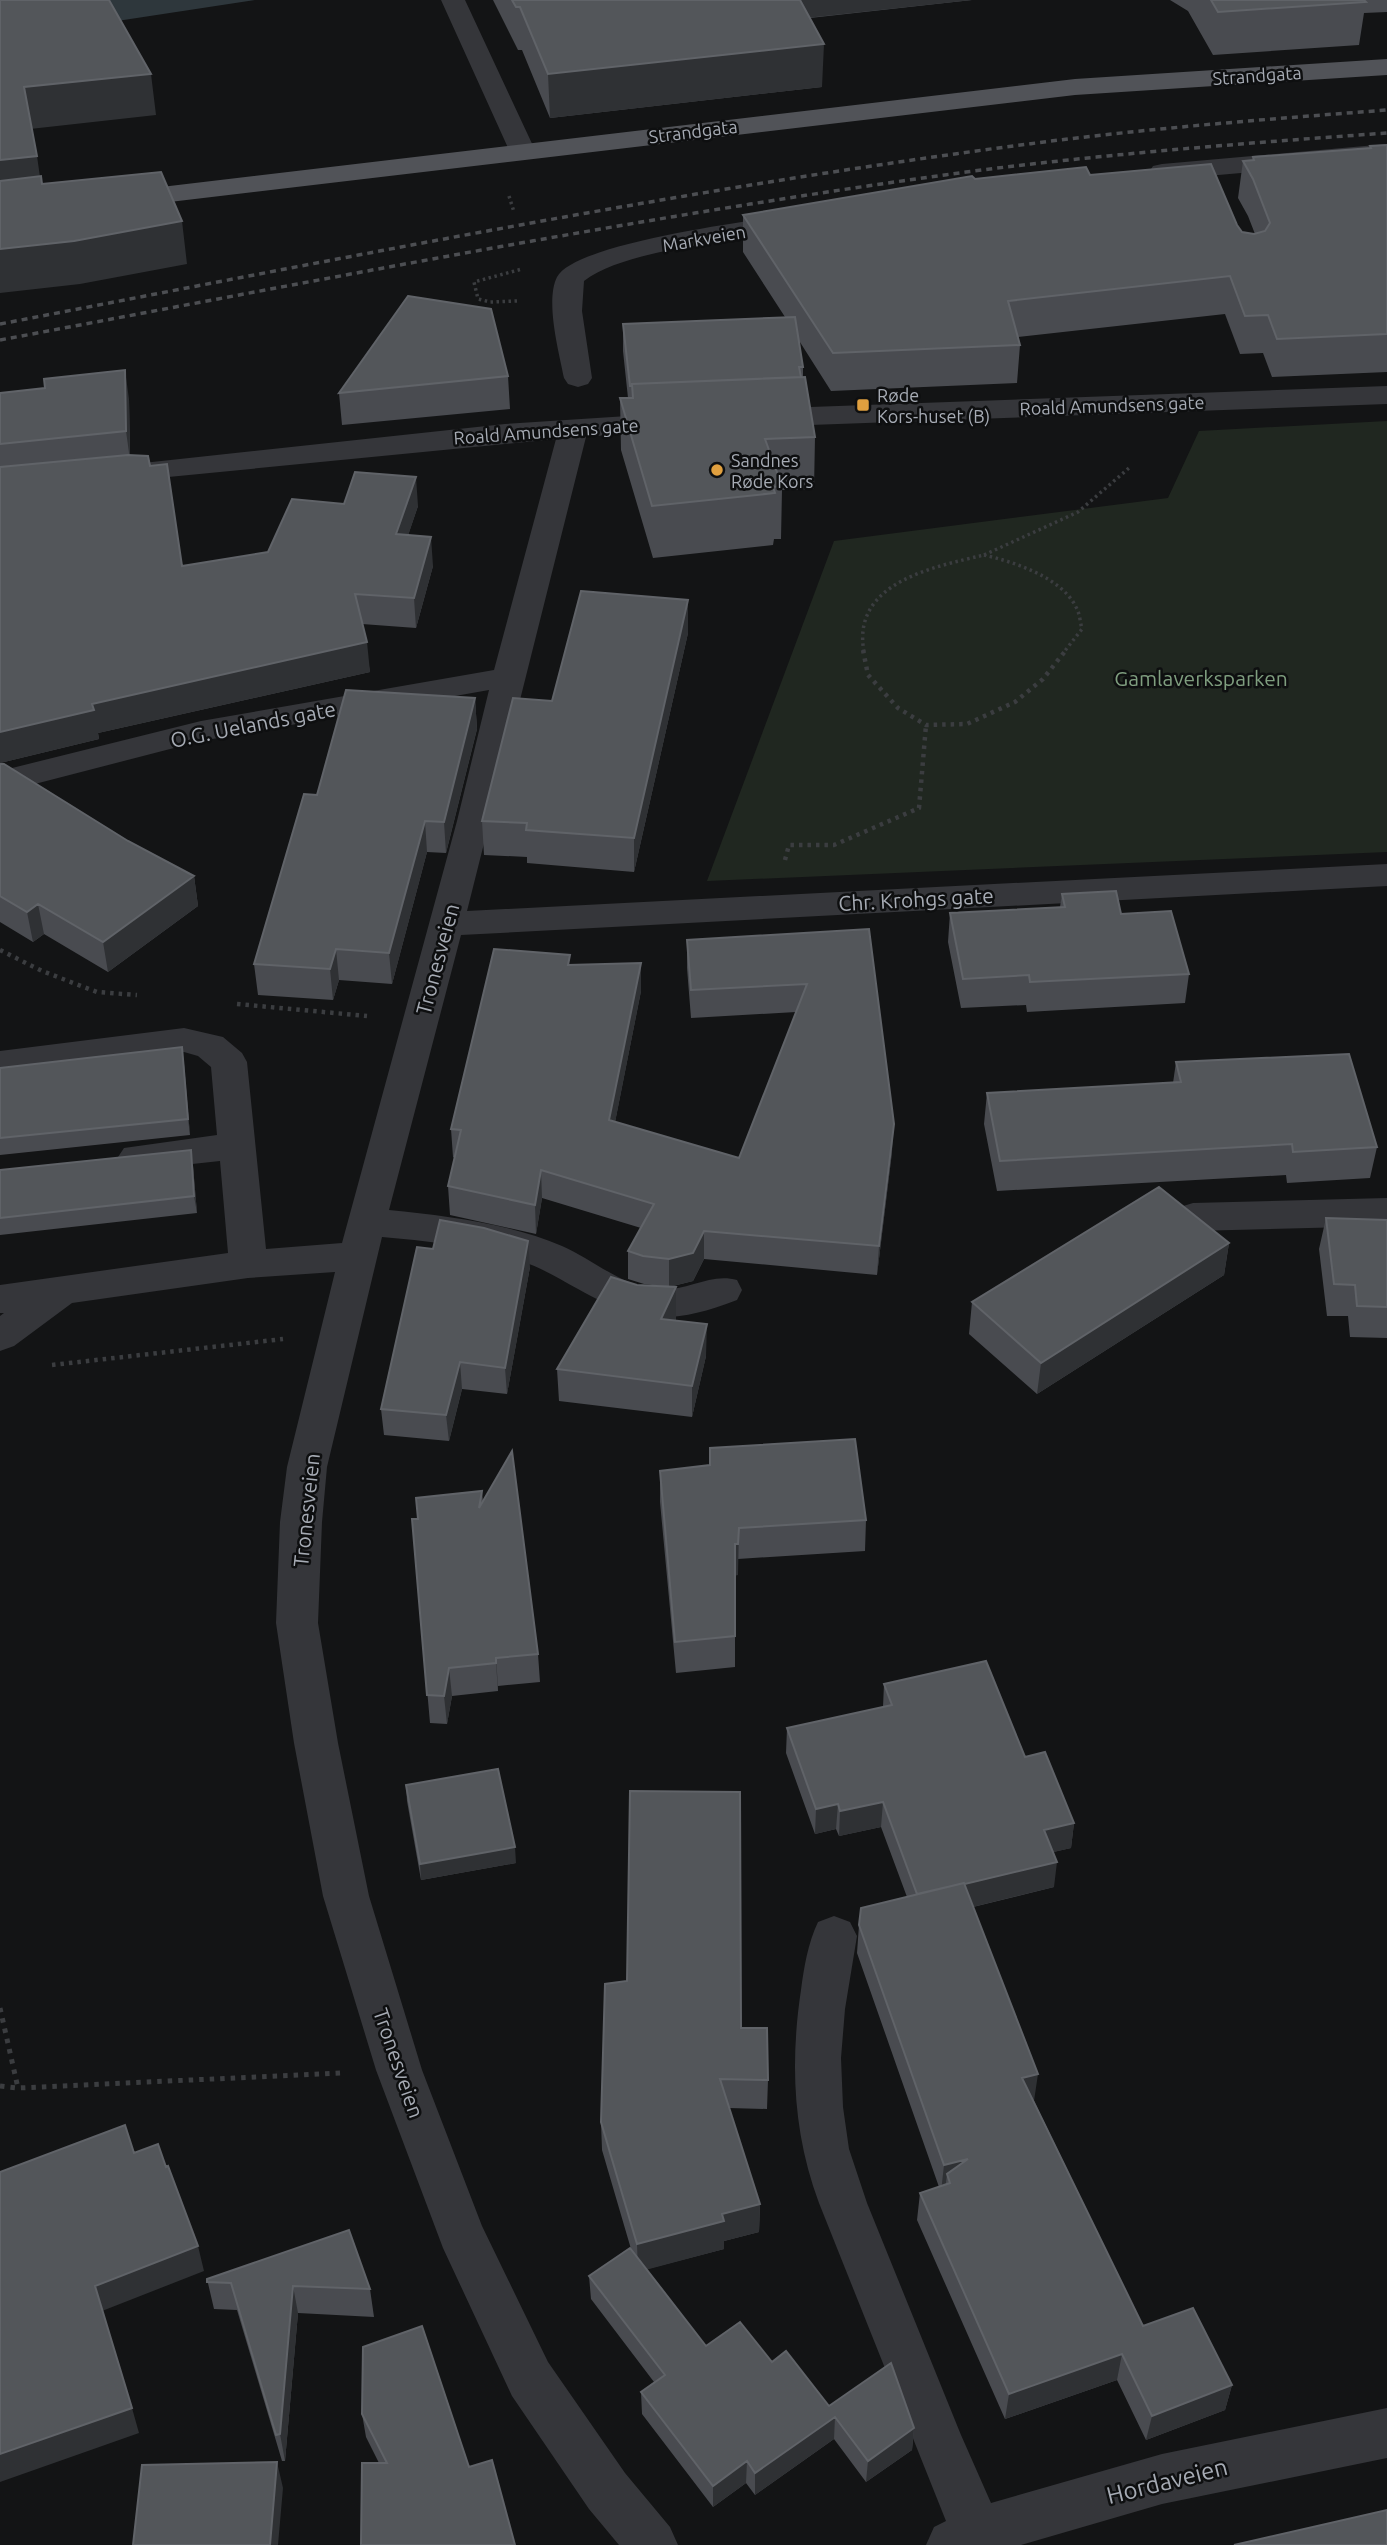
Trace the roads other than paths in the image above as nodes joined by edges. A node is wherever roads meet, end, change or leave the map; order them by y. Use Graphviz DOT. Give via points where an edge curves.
graph roads {
  1 [pos="453,0"];
  2 [pos="1387,67"];
  3 [pos="522,150"];
  4 [pos="1387,152"];
  5 [pos="1138,175"];
  6 [pos="96,202"];
  7 [pos="822,218"];
  8 [pos="578,378"];
  9 [pos="1387,395"];
  10 [pos="573,428"];
  11 [pos="96,475"];
  12 [pos="508,677"];
  13 [pos="0,782"];
  14 [pos="1387,875"];
  15 [pos="446,923"];
  16 [pos="0,1064"];
  17 [pos="236,1146"];
  18 [pos="97,1161"];
  19 [pos="1387,1212"];
  20 [pos="1194,1217"];
  21 [pos="363,1239"];
  22 [pos="248,1264"];
  23 [pos="723,1290"];
  24 [pos="60,1292"];
  25 [pos="0,1299"];
  26 [pos="0,1336"];
  27 [pos="834,1936"];
  28 [pos="1387,2433"];
  29 [pos="965,2538"];
  30 [pos="652,2545"];
  1 -- 3 [label="street"];
  2 -- 3 [label="main road, Strandgata" via="1075,87"];
  3 -- 6 [label="main road, Strandgata"];
  4 -- 5 [label="street" via="1211,178"];
  7 -- 8 [label="street, Markveien" via="606,258 580,268 568,288"];
  9 -- 10 [label="street, Roald Amundsens gate"];
  10 -- 11 [label="street, Roald Amundsens gate"];
  10 -- 12 [label="street, Tronesveien"];
  12 -- 13 [label="street, O.G. Uelands gate" via="201,732"];
  12 -- 15 [label="street, Tronesveien"];
  14 -- 15 [label="street, Chr. Krohgs gate"];
  15 -- 21 [label="street, Tronesveien"];
  16 -- 17 [label="street" via="184,1040 210,1046 229,1062"];
  17 -- 18 [label="street"];
  17 -- 22 [label="street"];
  19 -- 20 [label="street"];
  21 -- 22 [label="street"];
  21 -- 23 [label="street" via="413,1225 496,1240 536,1252 638,1300 657,1304 691,1301"];
  21 -- 30 [label="street, Tronesveien" via="307,1467 297,1623 346,1896 399,2070 460,2232 530,2379 607,2491"];
  22 -- 24 [label="street"];
  24 -- 25 [label="street"];
  24 -- 26 [label="street"];
  27 -- 29 [label="street" via="822,1989 818,2077 822,2133 835,2180 934,2436"];
  28 -- 29 [label="street, Hordaveien" via="1162,2479"];
}
